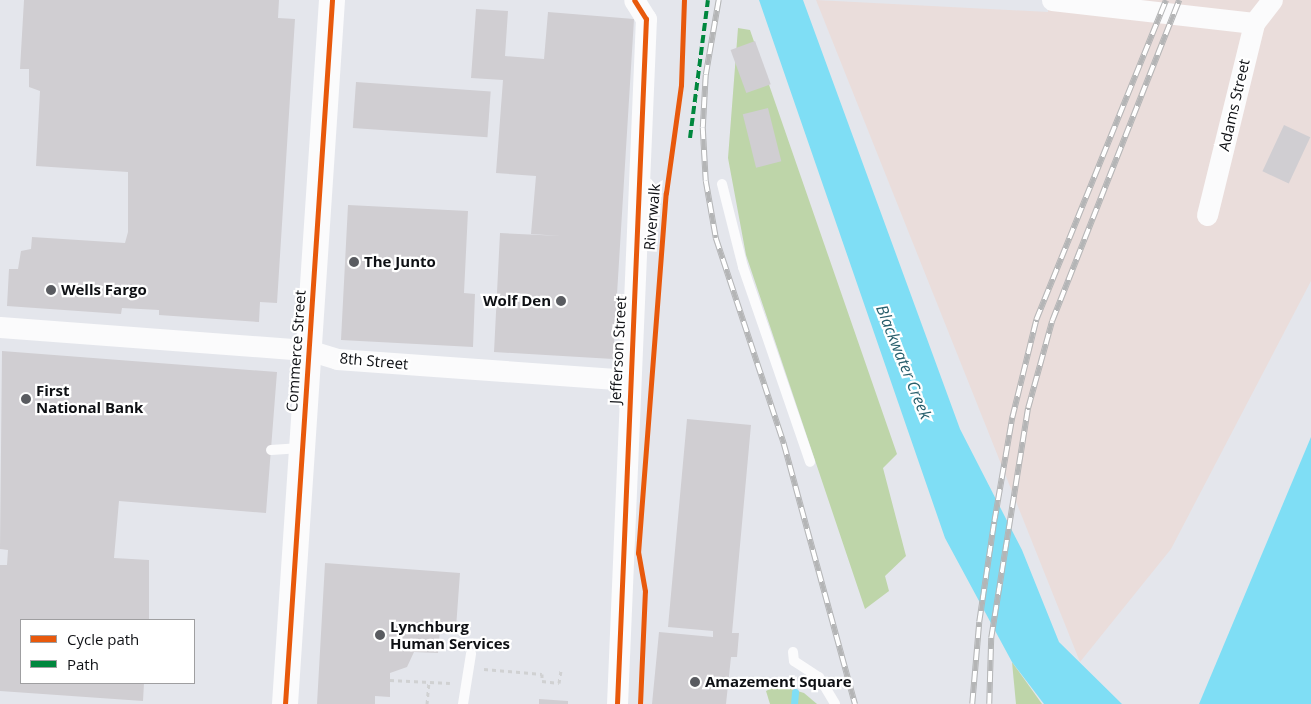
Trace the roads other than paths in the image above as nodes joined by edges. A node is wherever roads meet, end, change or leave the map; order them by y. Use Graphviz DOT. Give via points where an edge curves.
graph roads {
  1 [pos="332,0"];
  2 [pos="634,0"];
  3 [pos="1272,0"];
  4 [pos="1063,1"];
  5 [pos="1254,23"];
  6 [pos="722,184"];
  7 [pos="1207,215"];
  8 [pos="0,327"];
  9 [pos="308,350"];
  10 [pos="629,380"];
  11 [pos="302,448"];
  12 [pos="271,450"];
  13 [pos="810,462"];
  14 [pos="793,652"];
  15 [pos="471,658"];
  16 [pos="285,704"];
  17 [pos="463,704"];
  18 [pos="617,704"];
  19 [pos="835,704"];
  1 -- 9 [label="street, Commerce Street"];
  2 -- 10 [label="street, Jefferson Street" via="646,19"];
  3 -- 5 [label="street, Adams Street"];
  4 -- 5 [label="street"];
  5 -- 7 [label="street, Adams Street"];
  6 -- 13 [label="lane" via="743,267"];
  8 -- 9 [label="street, 8th Street"];
  9 -- 10 [label="street, 8th Street" via="337,359"];
  9 -- 11 [label="street, Commerce Street"];
  10 -- 18 [label="street, Jefferson Street"];
  11 -- 12 [label="lane"];
  11 -- 16 [label="street, Commerce Street"];
  14 -- 19 [label="lane" via="794,660 819,677"];
  15 -- 17 [label="lane"];
}
